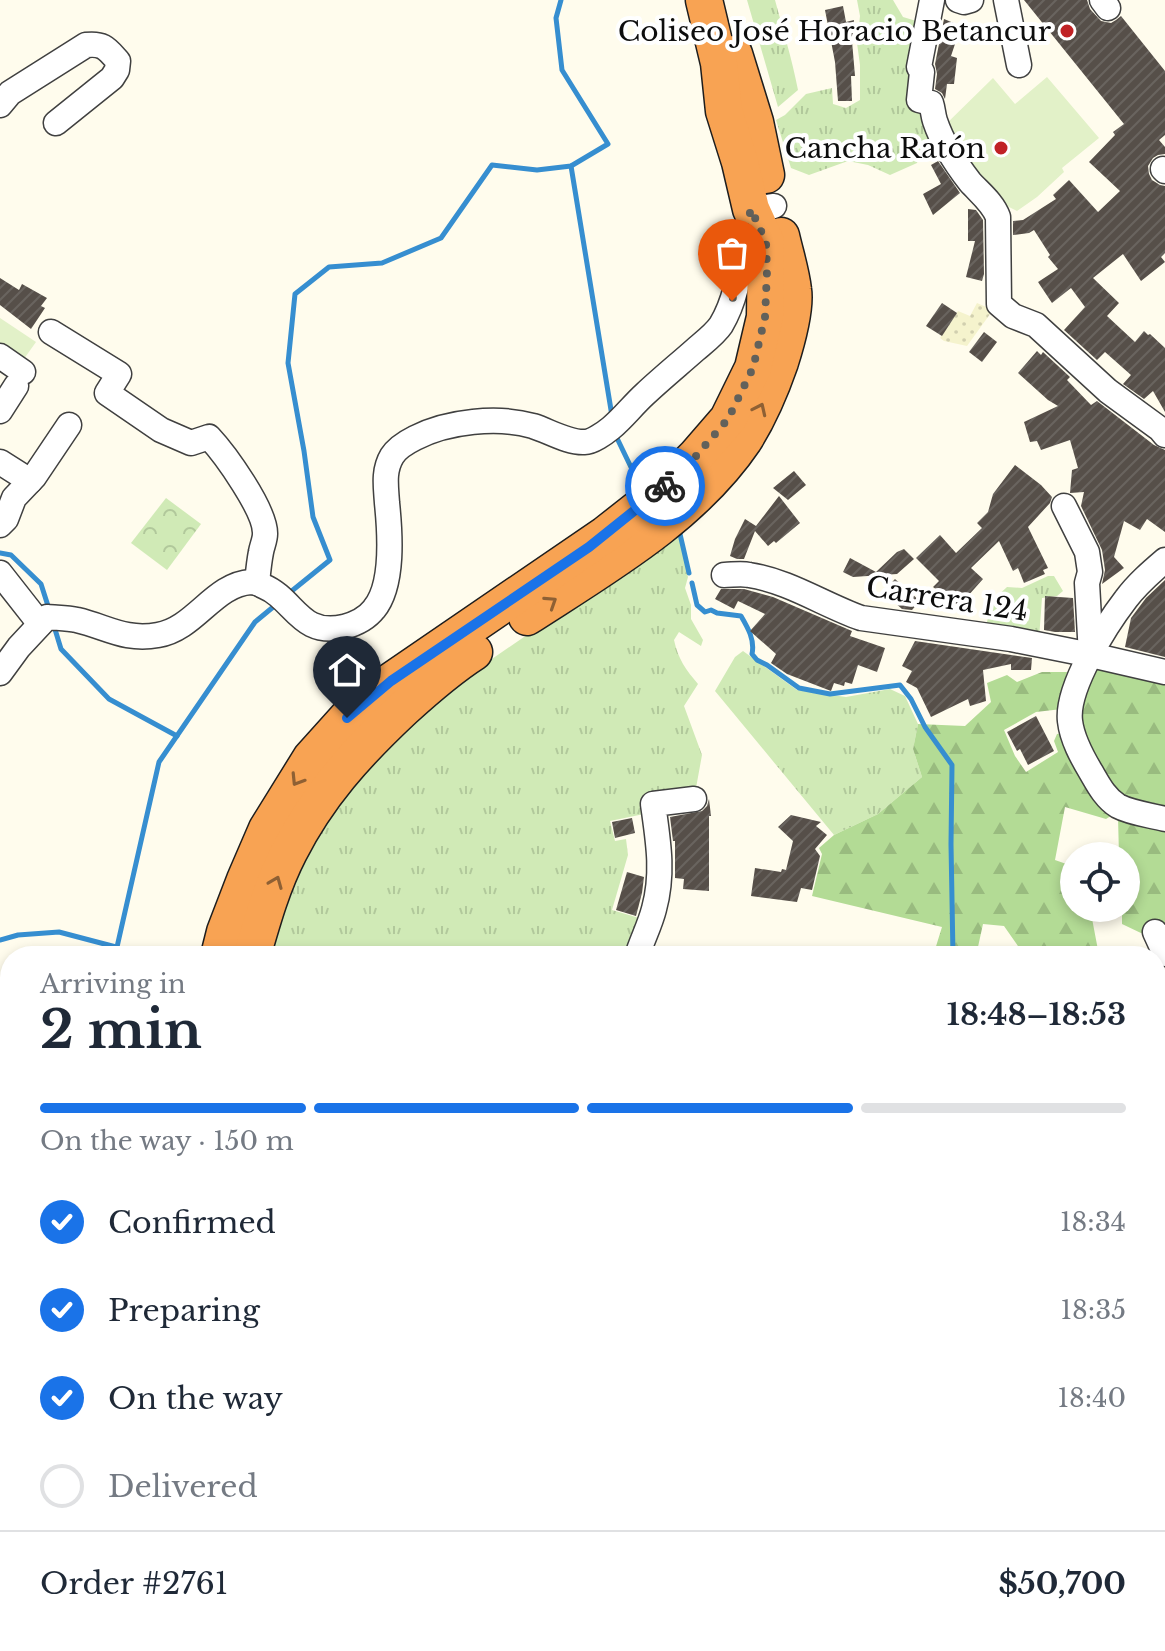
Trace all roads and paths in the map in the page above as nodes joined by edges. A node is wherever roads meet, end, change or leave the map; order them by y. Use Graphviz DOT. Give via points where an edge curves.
graph roads {
  1 [pos="704,0"];
  2 [pos="722,0"];
  3 [pos="932,0"];
  4 [pos="958,0"];
  5 [pos="971,0"];
  6 [pos="1006,0"];
  7 [pos="1019,65"];
  8 [pos="0,105"];
  9 [pos="56,123"];
  10 [pos="762,208"];
  11 [pos="51,332"];
  12 [pos="0,356"];
  13 [pos="0,411"];
  14 [pos="69,425"];
  15 [pos="1165,435"];
  16 [pos="0,462"];
  17 [pos="30,481"];
  18 [pos="1064,506"];
  19 [pos="0,525"];
  20 [pos="1165,560"];
  21 [pos="737,571"];
  22 [pos="0,573"];
  23 [pos="257,583"];
  24 [pos="40,624"];
  25 [pos="1091,655"];
  26 [pos="1165,672"];
  27 [pos="0,673"];
  28 [pos="694,799"];
  29 [pos="1165,819"];
  30 [pos="222,946"];
  31 [pos="255,946"];
  32 [pos="641,946"];
  1 -- 10 [label="highway" via="724,111"];
  2 -- 10 [label="highway" via="755,122"];
  3 -- 15 [label="street" via="919,67 919,100 931,103 945,144 995,208 999,304 1036,325"];
  4 -- 5 [label="street"];
  6 -- 7 [label="street"];
  8 -- 9 [label="street" via="10,93 86,45 107,49 118,61 112,78"];
  10 -- 23 [label="street" via="744,236 732,301 720,327 615,424 586,442 519,423 467,423 419,436 392,454 385,474 385,588 374,609 359,621 337,628 306,622 275,591"];
  10 -- 30 [label="highway, one-way" via="765,317 753,368 728,419 662,490 618,525 391,681 347,718 311,758 267,829"];
  31 -- 10 [label="highway, one-way" via="266,906 310,815 374,736 461,660 602,569 693,500 744,440 774,378 794,292"];
  11 -- 23 [label="street" via="119,374 107,393 161,430 191,443 209,437 220,448 265,523"];
  12 -- 13 [label="street" via="20,379"];
  14 -- 17 [label="street"];
  16 -- 17 [label="street"];
  17 -- 19 [label="street"];
  18 -- 25 [label="street" via="1087,552"];
  20 -- 25 [label="street" via="1126,598"];
  21 -- 25 [label="street, Carrera 124" via="786,585 861,618"];
  22 -- 24 [label="street"];
  23 -- 24 [label="street" via="232,587 185,623 159,635 130,637 47,617"];
  24 -- 27 [label="street"];
  25 -- 26 [label="street, Carrera 124"];
  25 -- 29 [label="street" via="1073,697 1069,718 1074,739 1110,800"];
  28 -- 32 [label="street" via="653,804 660,874"];
}
